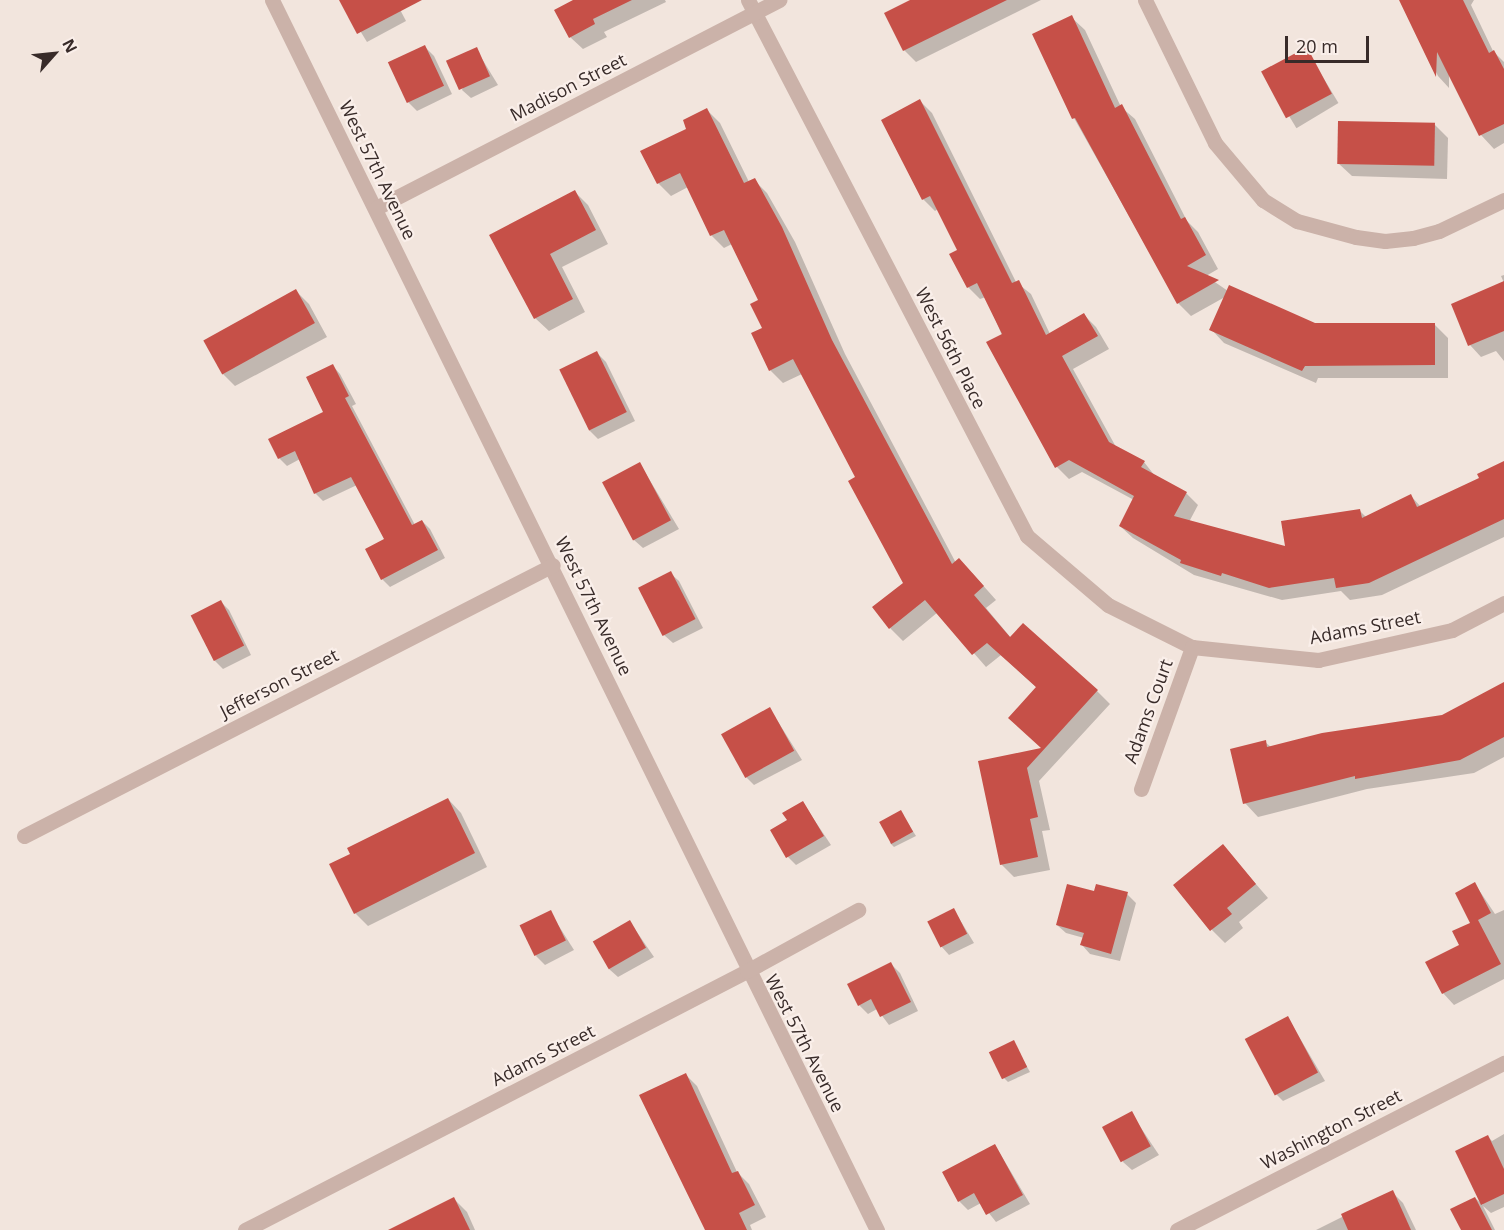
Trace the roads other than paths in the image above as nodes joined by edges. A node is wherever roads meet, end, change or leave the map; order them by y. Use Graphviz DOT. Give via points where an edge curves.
graph roads {
  1 [pos="272,0"];
  2 [pos="779,0"];
  3 [pos="1146,0"];
  4 [pos="751,7"];
  5 [pos="1504,200"];
  6 [pos="376,208"];
  7 [pos="553,565"];
  8 [pos="1504,603"];
  9 [pos="1192,647"];
  10 [pos="1141,789"];
  11 [pos="24,837"];
  12 [pos="858,910"];
  13 [pos="747,971"];
  14 [pos="1504,1063"];
  15 [pos="245,1230"];
  16 [pos="877,1230"];
  17 [pos="1177,1230"];
  1 -- 6 [label="street, West 57th Avenue"];
  2 -- 4 [label="street, Madison Street"];
  3 -- 5 [label="street" via="1215,142 1263,200 1297,221 1385,241 1439,231"];
  4 -- 6 [label="street, Madison Street"];
  4 -- 9 [label="street, West 56th Place" via="1027,536 1108,605"];
  6 -- 7 [label="street, West 57th Avenue"];
  7 -- 11 [label="street, Jefferson Street"];
  7 -- 13 [label="street, West 57th Avenue"];
  8 -- 9 [label="street, Adams Street" via="1452,630 1318,660"];
  9 -- 10 [label="street, Adams Court"];
  12 -- 13 [label="street, Adams Street"];
  13 -- 15 [label="street, Adams Street"];
  13 -- 16 [label="street, West 57th Avenue"];
  14 -- 17 [label="street, Washington Street"];
}
